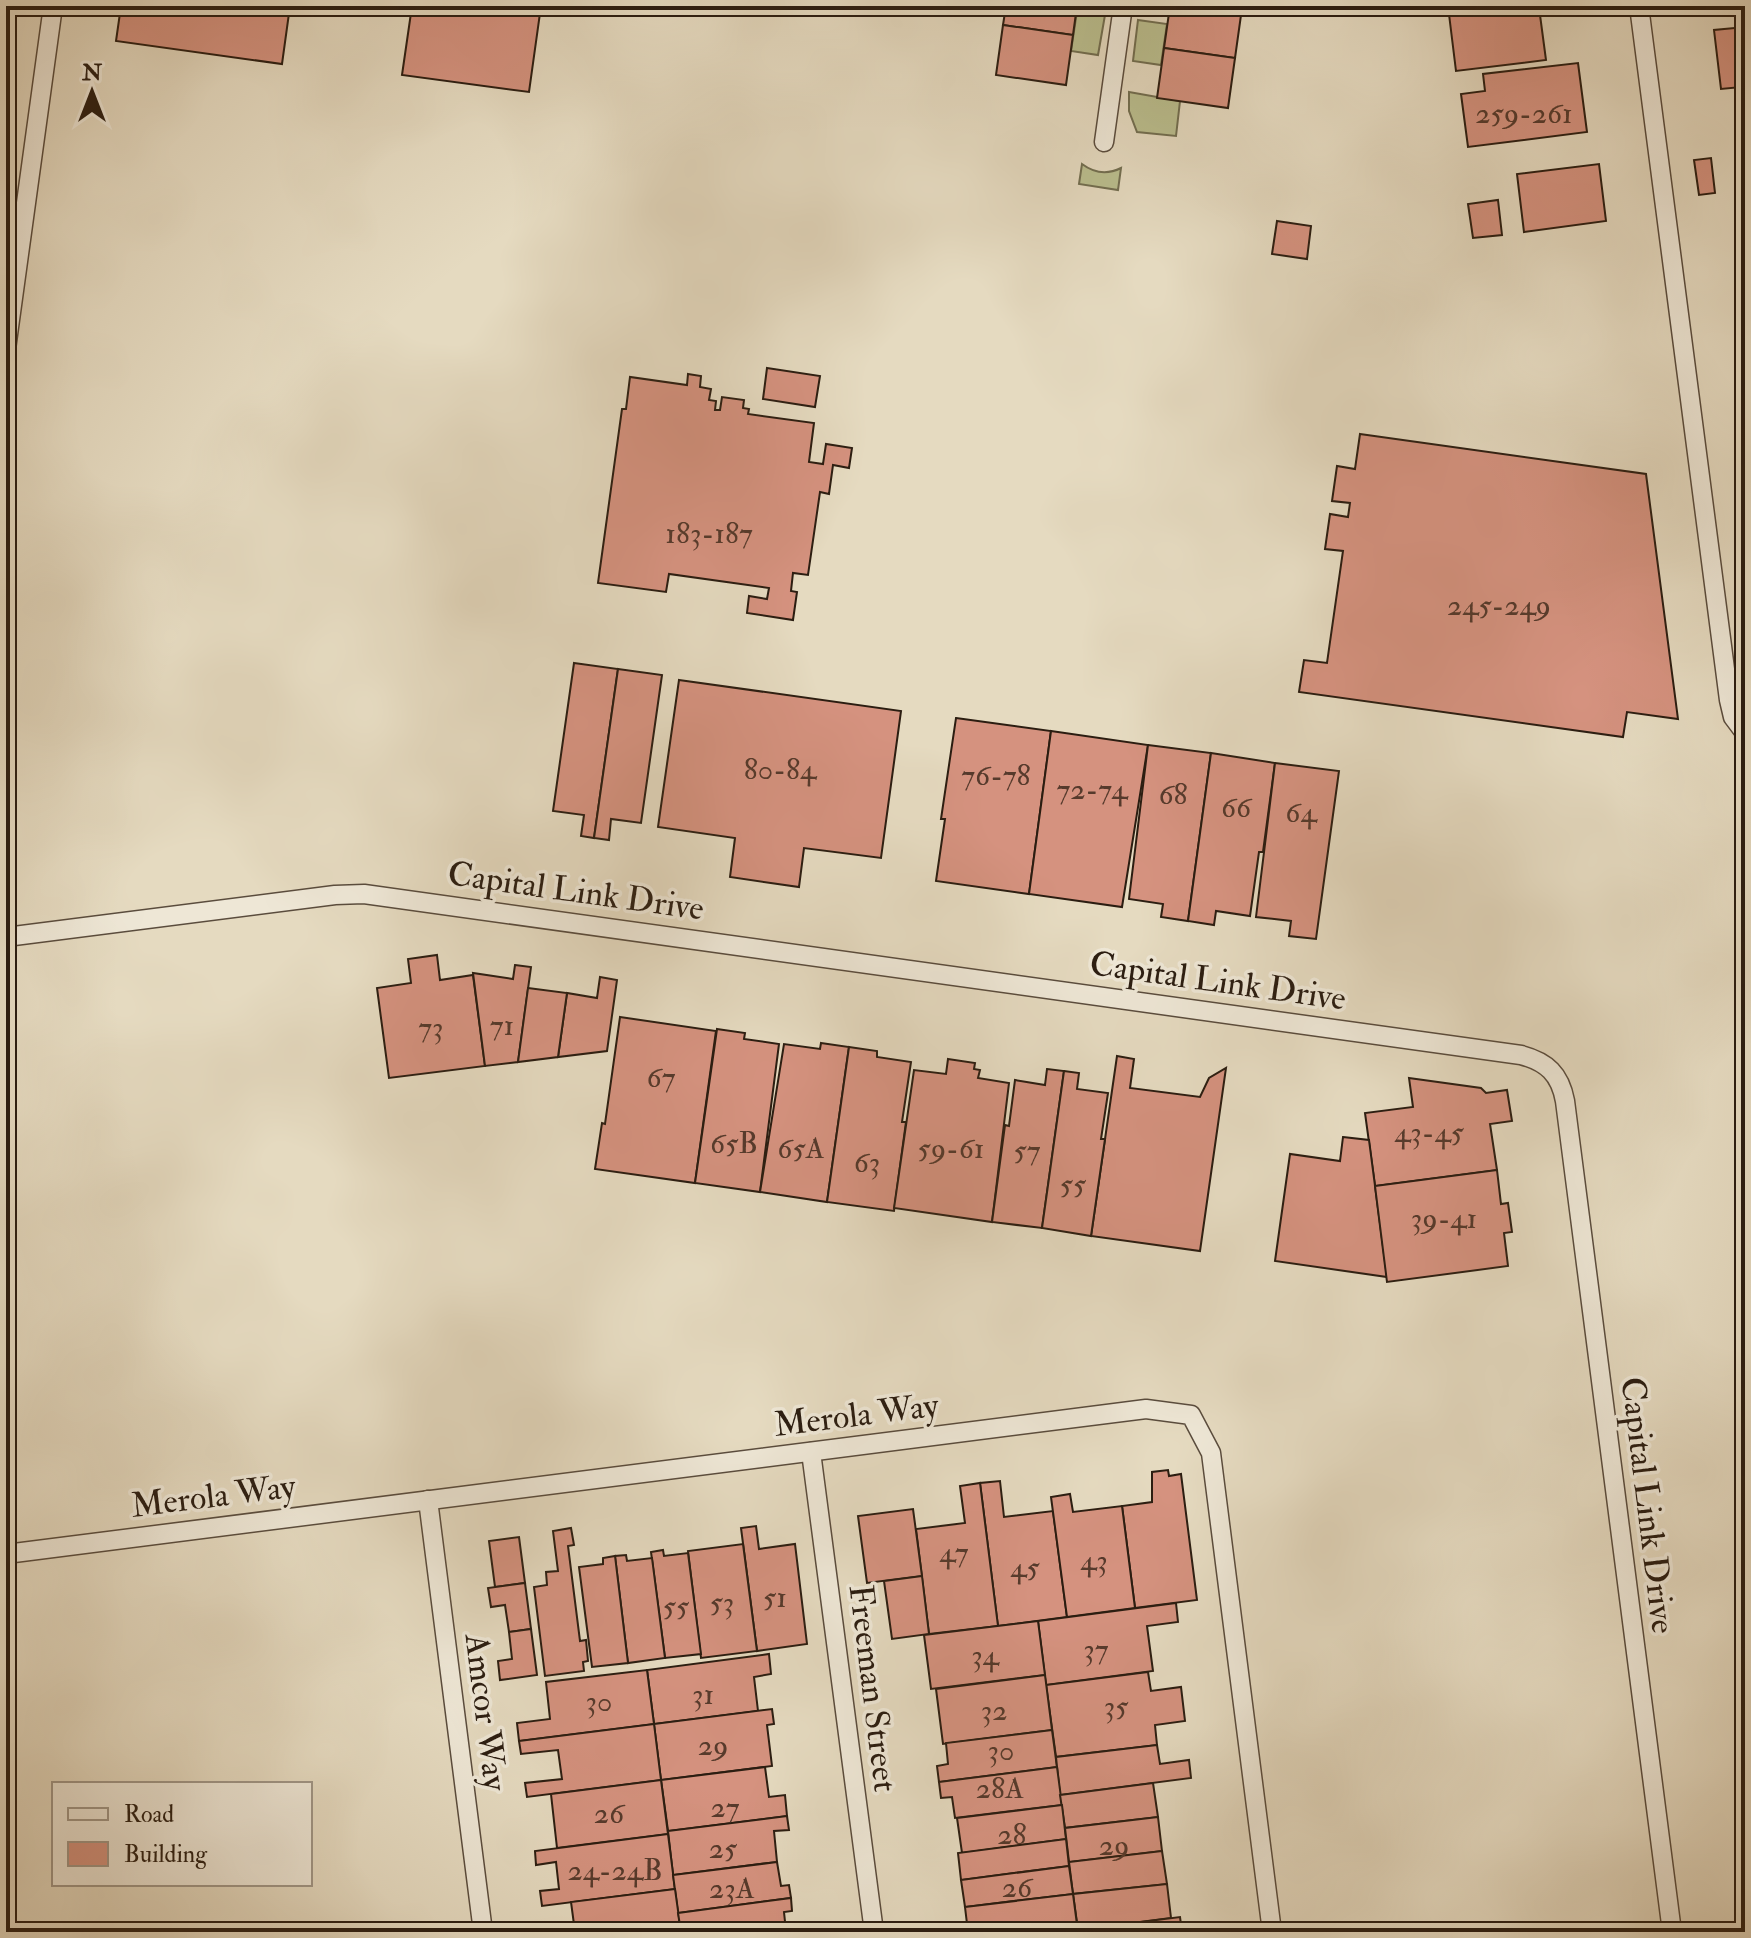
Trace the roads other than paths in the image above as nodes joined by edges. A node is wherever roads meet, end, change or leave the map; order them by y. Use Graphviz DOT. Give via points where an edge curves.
graph roads {
  1 [pos="53,6"];
  2 [pos="1123,6"];
  3 [pos="1639,6"];
  4 [pos="1104,142"];
  5 [pos="6,349"];
  6 [pos="1745,733"];
  7 [pos="6,937"];
  8 [pos="811,1452"];
  9 [pos="428,1500"];
  10 [pos="6,1554"];
  11 [pos="483,1932"];
  12 [pos="874,1932"];
  13 [pos="1272,1932"];
  14 [pos="1672,1932"];
  1 -- 5 [label="street"];
  2 -- 4 [label="street"];
  3 -- 6 [label="street" via="1729,700"];
  7 -- 14 [label="street, Capital Link Drive" via="364,894 1539,1060 1557,1077 1565,1101"];
  8 -- 9 [label="street, Merola Way"];
  8 -- 12 [label="street, Freeman Street"];
  8 -- 13 [label="street, Merola Way" via="1146,1409 1191,1415 1211,1453"];
  9 -- 10 [label="street, Merola Way"];
  9 -- 11 [label="street, Amcor Way"];
}
